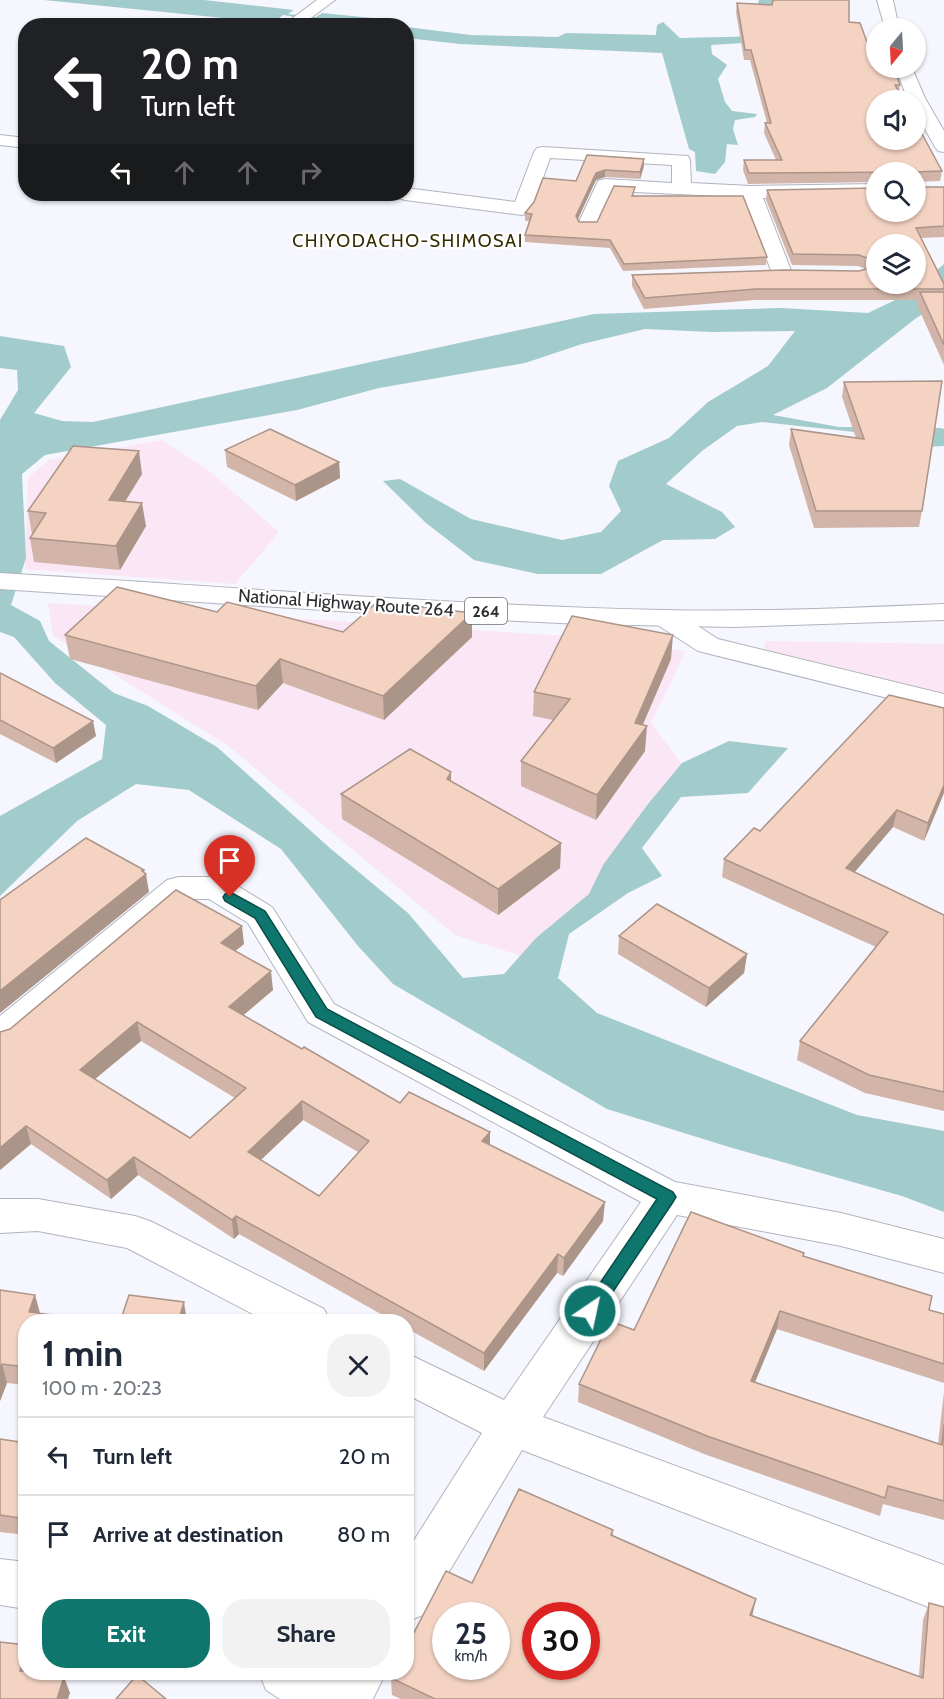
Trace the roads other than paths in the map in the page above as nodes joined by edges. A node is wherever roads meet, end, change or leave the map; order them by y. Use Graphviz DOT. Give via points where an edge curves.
graph roads {
  1 [pos="327,0"];
  2 [pos="885,0"];
  3 [pos="299,18"];
  4 [pos="890,18"];
  5 [pos="910,78"];
  6 [pos="936,123"];
  7 [pos="0,140"];
  8 [pos="18,142"];
  9 [pos="944,147"];
  10 [pos="682,190"];
  11 [pos="866,190"];
  12 [pos="751,192"];
  13 [pos="414,195"];
  14 [pos="588,224"];
  15 [pos="758,273"];
  16 [pos="782,273"];
  17 [pos="803,273"];
  18 [pos="0,581"];
  19 [pos="944,612"];
  20 [pos="666,618"];
  21 [pos="944,703"];
  22 [pos="0,1036"];
  23 [pos="667,1197"];
  24 [pos="0,1216"];
  25 [pos="944,1256"];
  26 [pos="293,1314"];
  27 [pos="414,1376"];
  28 [pos="512,1426"];
  29 [pos="0,1582"];
  30 [pos="18,1585"];
  31 [pos="414,1585"];
  32 [pos="944,1589"];
  33 [pos="296,1680"];
  34 [pos="356,1680"];
  35 [pos="324,1699"];
  36 [pos="345,1699"];
  1 -- 3 [label="main road"];
  2 -- 4 [label="main road"];
  5 -- 6 [label="main road"];
  6 -- 9 [label="main road"];
  7 -- 8 [label="main road"];
  10 -- 12 [label="main road"];
  10 -- 13 [label="main road" via="681,160 543,152 522,209"];
  10 -- 14 [label="main road" via="604,185"];
  11 -- 12 [label="main road"];
  12 -- 16 [label="main road"];
  15 -- 16 [label="main road"];
  16 -- 17 [label="main road"];
  18 -- 20 [label="main road, National Highway Route 264 / 264"];
  19 -- 20 [label="main road, National Highway Route 264 / 264"];
  20 -- 21 [label="main road" via="708,645"];
  22 -- 23 [label="main road" via="179,888 216,888 260,915 321,1013"];
  23 -- 25 [label="main road" via="774,1215"];
  23 -- 28 [label="main road"];
  24 -- 26 [label="main road" via="38,1215 135,1233"];
  27 -- 28 [label="main road"];
  28 -- 31 [label="main road"];
  28 -- 32 [label="main road"];
  29 -- 30 [label="main road"];
  33 -- 35 [label="main road"];
  34 -- 36 [label="main road"];
}
